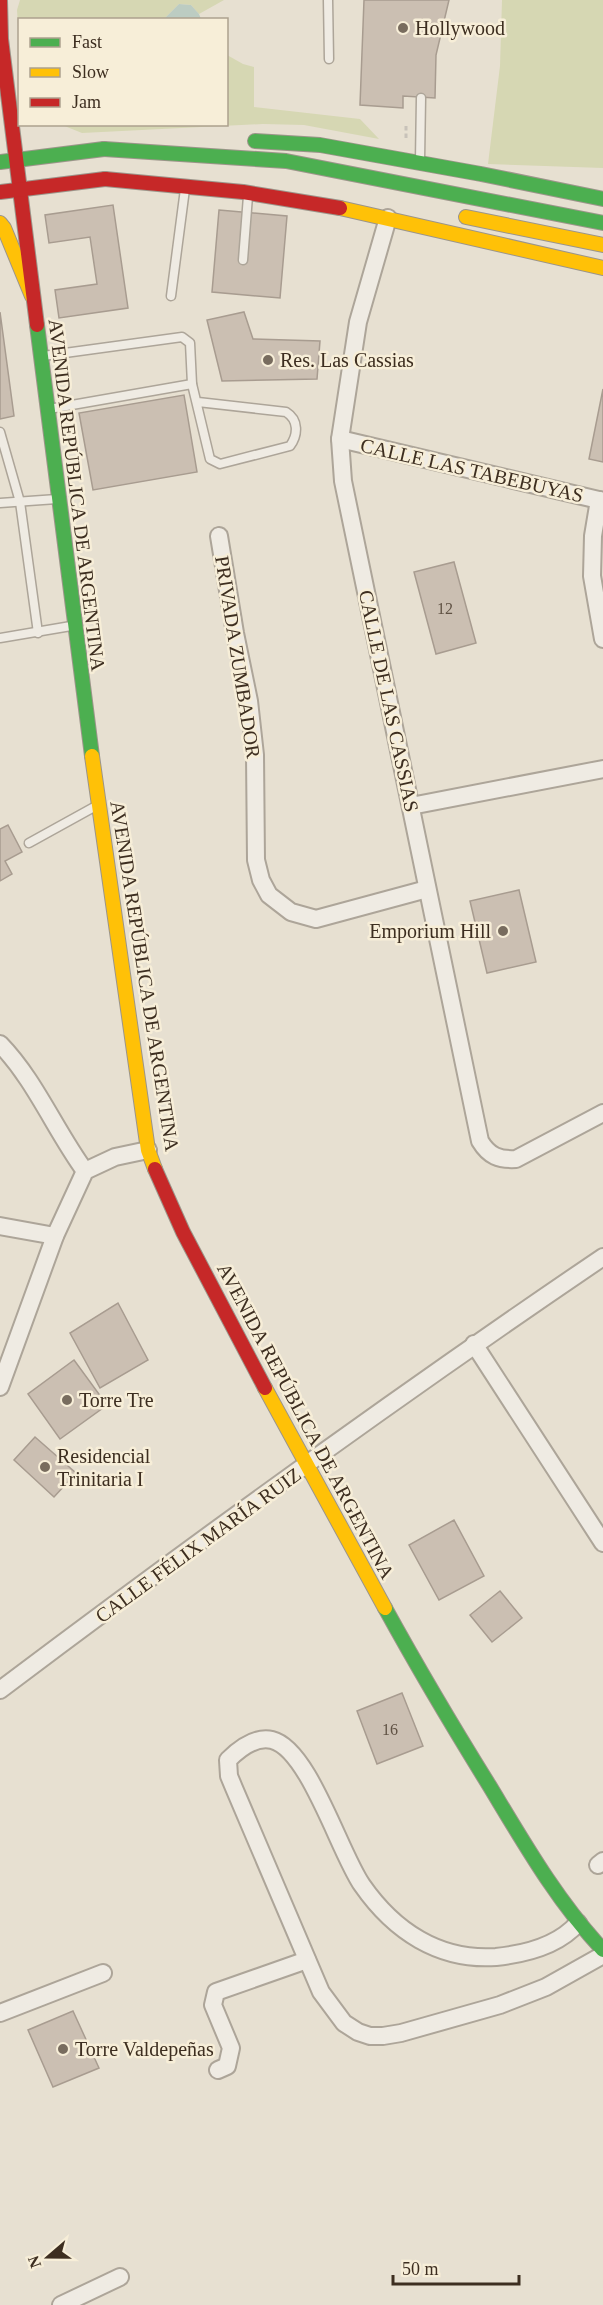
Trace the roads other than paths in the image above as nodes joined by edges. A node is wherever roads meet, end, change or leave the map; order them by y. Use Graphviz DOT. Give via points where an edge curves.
graph roads {
  1 [pos="0,0"];
  2 [pos="328,0"];
  3 [pos="0,39"];
  4 [pos="328,59"];
  5 [pos="421,98"];
  6 [pos="238,142"];
  7 [pos="216,143"];
  8 [pos="104,149"];
  9 [pos="15,159"];
  10 [pos="0,162"];
  11 [pos="420,163"];
  12 [pos="105,179"];
  13 [pos="260,181"];
  14 [pos="186,186"];
  15 [pos="19,189"];
  16 [pos="0,192"];
  17 [pos="249,193"];
  18 [pos="603,199"];
  19 [pos="454,214"];
  20 [pos="388,218"];
  21 [pos="0,223"];
  22 [pos="603,223"];
  23 [pos="603,245"];
  24 [pos="243,260"];
  25 [pos="603,268"];
  26 [pos="32,296"];
  27 [pos="171,296"];
  28 [pos="39,356"];
  29 [pos="192,384"];
  30 [pos="198,402"];
  31 [pos="45,410"];
  32 [pos="0,432"];
  33 [pos="340,439"];
  34 [pos="57,499"];
  35 [pos="601,501"];
  36 [pos="20,502"];
  37 [pos="0,503"];
  38 [pos="219,536"];
  39 [pos="74,626"];
  40 [pos="38,633"];
  41 [pos="0,638"];
  42 [pos="603,639"];
  43 [pos="603,769"];
  44 [pos="99,804"];
  45 [pos="411,806"];
  46 [pos="29,843"];
  47 [pos="427,889"];
  48 [pos="0,1044"];
  49 [pos="603,1113"];
  50 [pos="148,1150"];
  51 [pos="85,1171"];
  52 [pos="0,1226"];
  53 [pos="55,1236"];
  54 [pos="603,1257"];
  55 [pos="474,1344"];
  56 [pos="0,1387"];
  57 [pos="306,1467"];
  58 [pos="603,1543"];
  59 [pos="0,1690"];
  60 [pos="578,1923"];
  61 [pos="603,1953"];
  62 [pos="307,1960"];
  63 [pos="103,1973"];
  64 [pos="0,2013"];
  65 [pos="218,2070"];
  66 [pos="120,2277"];
  67 [pos="61,2305"];
  1 -- 3 [label="main road, AVENIDA REPÚBLICA DE ARGENTINA"];
  2 -- 4 [label="lane"];
  3 -- 9 [label="main road, AVENIDA REPÚBLICA DE ARGENTINA"];
  5 -- 11 [label="lane"];
  6 -- 11 [label="main road" via="320,145"];
  7 -- 8 [label="main road"];
  8 -- 9 [label="main road"];
  8 -- 22 [label="main road" via="286,161"];
  9 -- 10 [label="main road"];
  9 -- 15 [label="main road, AVENIDA REPÚBLICA DE ARGENTINA"];
  11 -- 18 [label="main road"];
  12 -- 13 [label="main road" via="166,175"];
  12 -- 14 [label="main road"];
  12 -- 15 [label="main road"];
  14 -- 17 [label="main road"];
  14 -- 27 [label="lane"];
  15 -- 16 [label="main road"];
  15 -- 26 [label="main road, AVENIDA REPÚBLICA DE ARGENTINA"];
  17 -- 20 [label="main road"];
  17 -- 24 [label="lane"];
  19 -- 23 [label="main road"];
  20 -- 25 [label="main road"];
  20 -- 33 [label="street, CALLE DE LAS CASSIAS" via="358,322"];
  21 -- 26 [label="main road"];
  26 -- 28 [label="main road, AVENIDA REPÚBLICA DE ARGENTINA"];
  28 -- 29 [label="lane" via="182,337 190,343"];
  28 -- 31 [label="main road, AVENIDA REPÚBLICA DE ARGENTINA"];
  29 -- 30 [label="lane"];
  29 -- 31 [label="lane"];
  30 -- 30 [label="lane" via="210,459 220,464 290,446 296,439 293,416 286,412"];
  31 -- 34 [label="main road, AVENIDA REPÚBLICA DE ARGENTINA"];
  32 -- 36 [label="lane"];
  33 -- 35 [label="street, CALLE LAS TABEBUYAS"];
  33 -- 45 [label="street, CALLE DE LAS CASSIAS" via="350,522"];
  34 -- 36 [label="lane"];
  34 -- 39 [label="main road, AVENIDA REPÚBLICA DE ARGENTINA"];
  35 -- 42 [label="street" via="593,536 592,576"];
  36 -- 37 [label="lane"];
  36 -- 40 [label="lane"];
  38 -- 47 [label="street, PRIVADA ZUMBADOR" via="253,733 256,860 269,895 291,912 316,919"];
  39 -- 40 [label="lane"];
  39 -- 44 [label="main road, AVENIDA REPÚBLICA DE ARGENTINA"];
  40 -- 41 [label="lane"];
  43 -- 45 [label="street"];
  44 -- 46 [label="lane"];
  44 -- 50 [label="main road, AVENIDA REPÚBLICA DE ARGENTINA"];
  45 -- 47 [label="street, CALLE DE LAS CASSIAS"];
  47 -- 49 [label="street, CALLE DE LAS CASSIAS" via="480,1141 492,1156 516,1159"];
  48 -- 51 [label="street" via="18,1062"];
  50 -- 51 [label="street" via="116,1157"];
  50 -- 57 [label="main road, AVENIDA REPÚBLICA DE ARGENTINA" via="183,1232"];
  51 -- 53 [label="street"];
  52 -- 53 [label="street"];
  53 -- 56 [label="street"];
  54 -- 55 [label="street, CALLE FÉLIX MARÍA RUIZ"];
  55 -- 57 [label="street, CALLE FÉLIX MARÍA RUIZ"];
  55 -- 58 [label="street"];
  57 -- 59 [label="street, CALLE FÉLIX MARÍA RUIZ"];
  57 -- 60 [label="main road, AVENIDA REPÚBLICA DE ARGENTINA" via="416,1665 533,1858"];
  60 -- 61 [label="main road, AVENIDA REPÚBLICA DE ARGENTINA"];
  60 -- 62 [label="street" via="543,1947 513,1955 454,1955 430,1946 384,1912 361,1884 308,1776 286,1748 272,1740 254,1742 240,1748 228,1760 229,1776"];
  61 -- 62 [label="street" via="564,1978 524,1996 426,2027 383,2036 364,2034 344,2023 321,1992"];
  62 -- 65 [label="street" via="216,1992 213,2005 231,2048 227,2066"];
  63 -- 64 [label="street"];
  66 -- 67 [label="street"];
}
